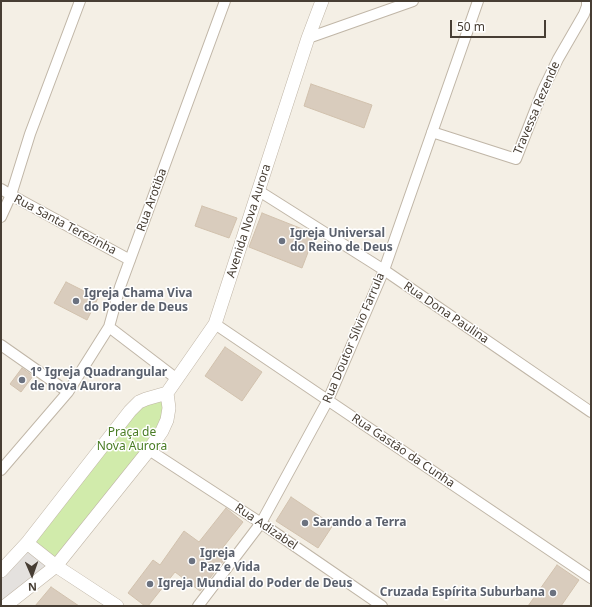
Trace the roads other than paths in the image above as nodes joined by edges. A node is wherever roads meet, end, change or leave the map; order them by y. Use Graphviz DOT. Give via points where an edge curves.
graph roads {
  1 [pos="80,1"];
  2 [pos="225,1"];
  3 [pos="322,1"];
  4 [pos="413,1"];
  5 [pos="478,1"];
  6 [pos="587,1"];
  7 [pos="308,38"];
  8 [pos="432,132"];
  9 [pos="1,189"];
  10 [pos="258,190"];
  11 [pos="11,195"];
  12 [pos="1,217"];
  13 [pos="130,260"];
  14 [pos="384,270"];
  15 [pos="215,324"];
  16 [pos="109,327"];
  17 [pos="1,345"];
  18 [pos="176,379"];
  19 [pos="68,392"];
  20 [pos="167,393"];
  21 [pos="328,400"];
  22 [pos="591,412"];
  23 [pos="149,450"];
  24 [pos="1,470"];
  25 [pos="261,523"];
  26 [pos="27,543"];
  27 [pos="56,566"];
  28 [pos="1,571"];
  29 [pos="591,578"];
  30 [pos="5,606"];
  31 [pos="117,606"];
  32 [pos="198,606"];
  33 [pos="382,606"];
  1 -- 11 [label="street" via="30,134"];
  2 -- 13 [label="street, Rua Arotiba"];
  3 -- 7 [label="street, Avenida Nova Aurora"];
  4 -- 7 [label="street"];
  5 -- 8 [label="street, Rua Doutor Sílvio Farrula"];
  6 -- 8 [label="street, Travessa Rezende" via="584,14 558,59 544,90 516,159"];
  7 -- 10 [label="street, Avenida Nova Aurora"];
  8 -- 14 [label="street, Rua Doutor Sílvio Farrula"];
  9 -- 11 [label="street, Rua Santa Terezinha"];
  10 -- 14 [label="street, Rua Dona Paulina"];
  10 -- 15 [label="street, Avenida Nova Aurora"];
  11 -- 12 [label="street"];
  11 -- 13 [label="street, Rua Santa Terezinha"];
  13 -- 16 [label="street, Rua Arotiba"];
  14 -- 21 [label="street, Rua Doutor Sílvio Farrula"];
  14 -- 22 [label="street, Rua Dona Paulina"];
  15 -- 18 [label="street, Avenida Nova Aurora"];
  15 -- 21 [label="street, Rua Gastão da Cunha"];
  16 -- 18 [label="street"];
  16 -- 19 [label="street, Rua Arotiba"];
  17 -- 19 [label="street"];
  18 -- 20 [label="street, Avenida Nova Aurora"];
  19 -- 24 [label="street, Rua Arotiba"];
  20 -- 23 [label="street" via="167,420"];
  20 -- 26 [label="street" via="146,398 130,410"];
  21 -- 25 [label="street, Rua Doutor Sílvio Farrula"];
  21 -- 29 [label="street, Rua Gastão da Cunha"];
  23 -- 25 [label="street, Rua Adizabel"];
  23 -- 27 [label="street"];
  25 -- 32 [label="street, Rua Doutor Sílvio Farrula"];
  25 -- 33 [label="street, Rua Adizabel"];
  26 -- 27 [label="street"];
  26 -- 28 [label="street"];
  27 -- 30 [label="street"];
  27 -- 31 [label="street"];
}
